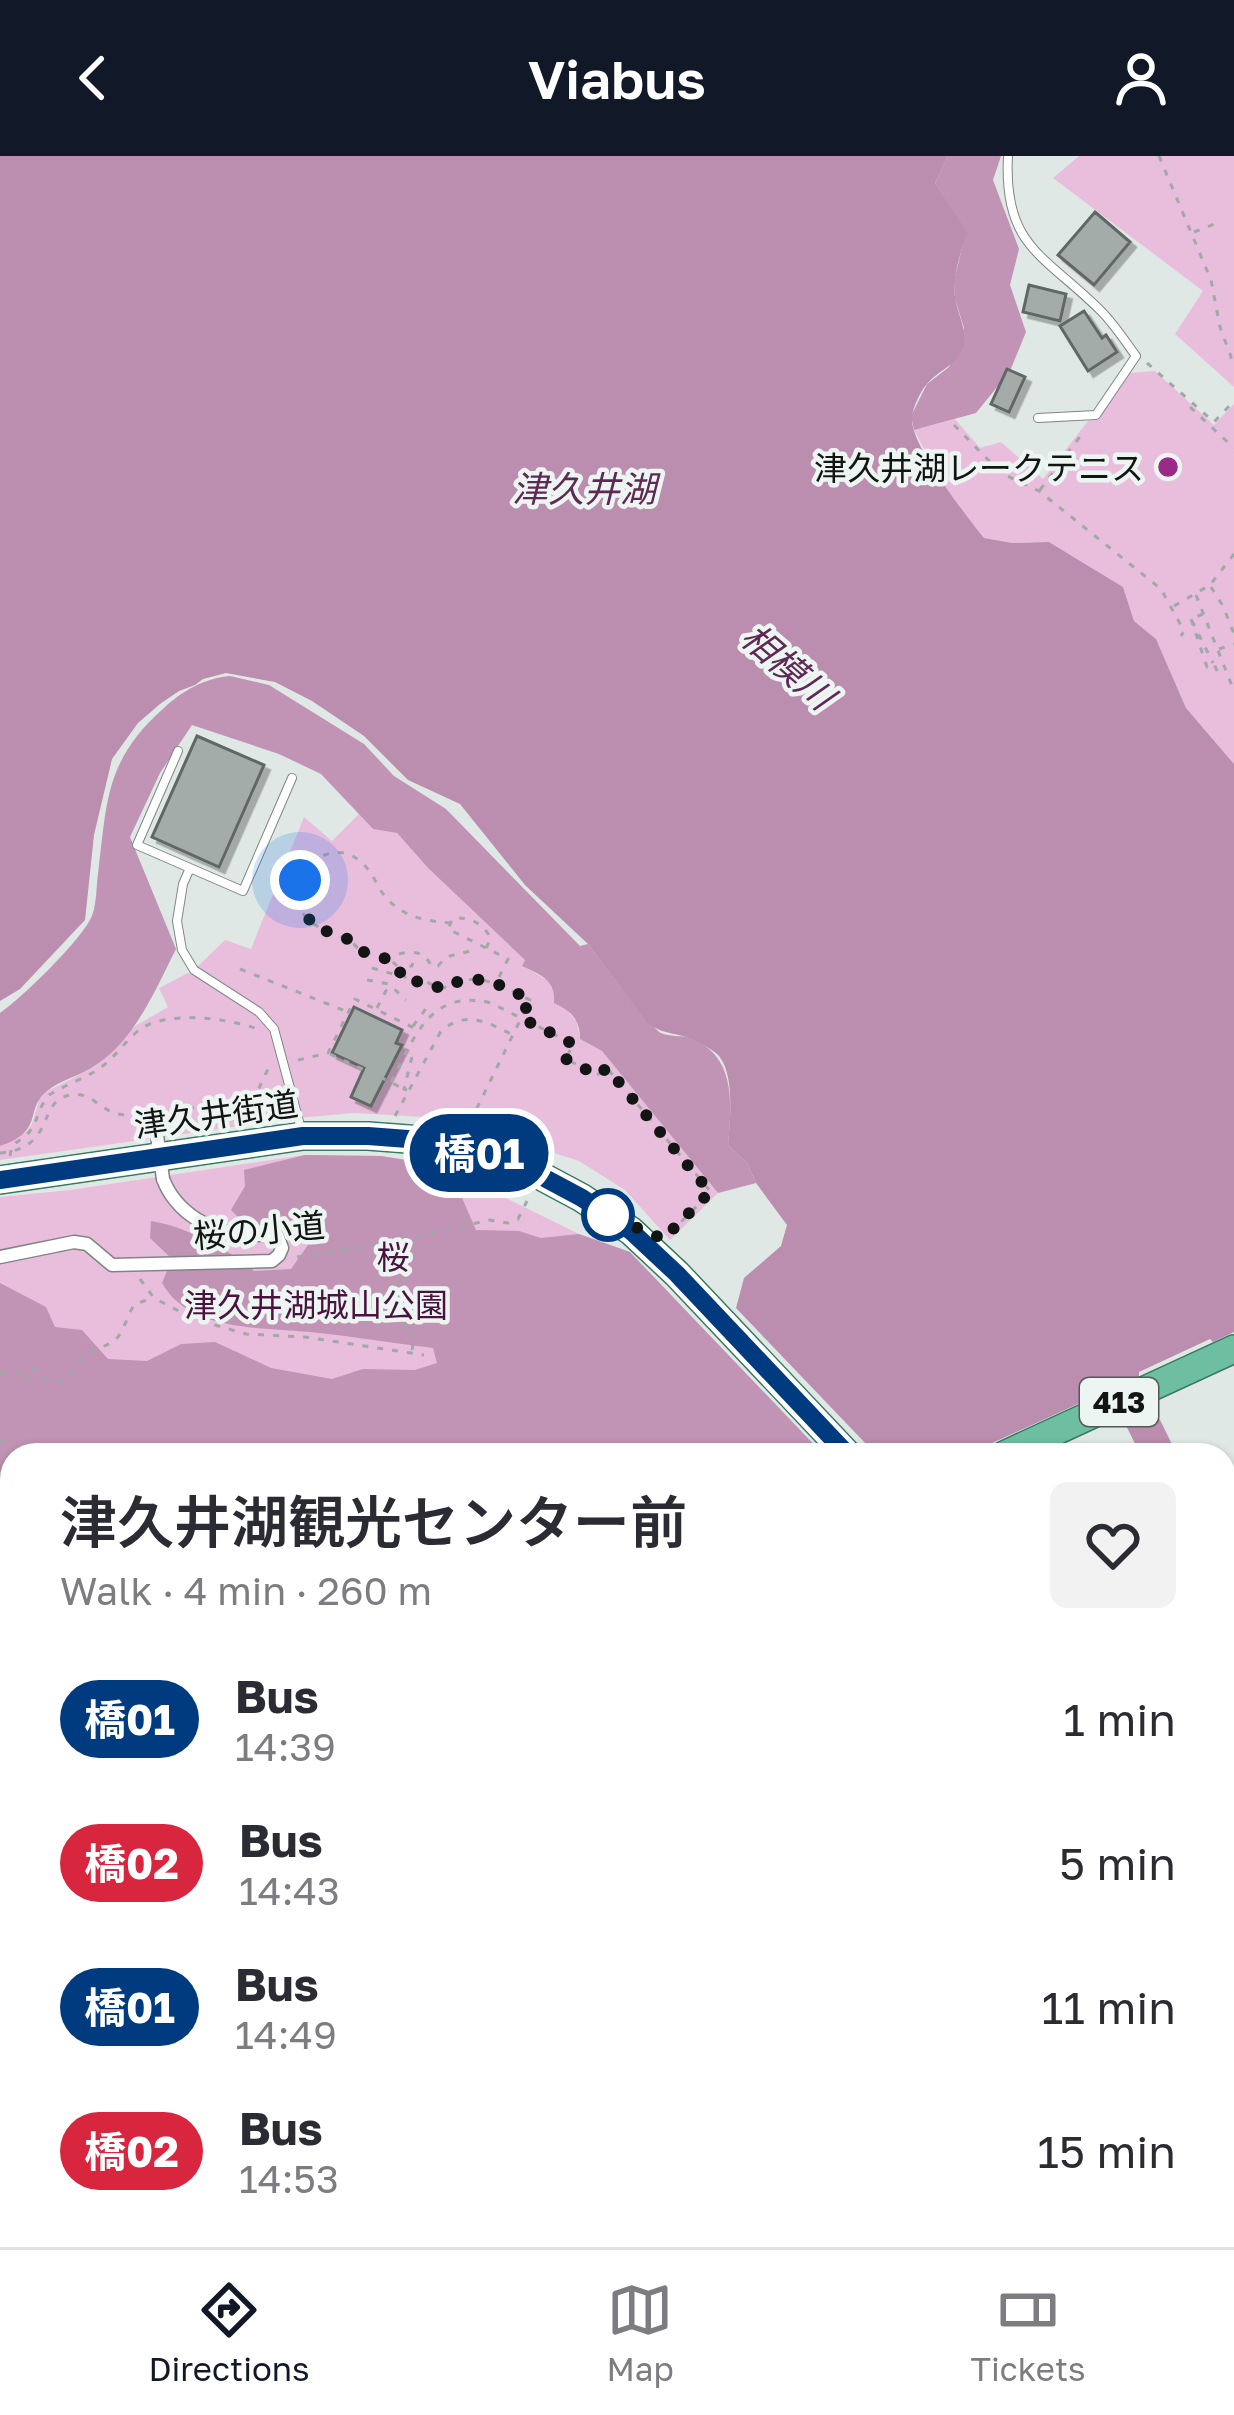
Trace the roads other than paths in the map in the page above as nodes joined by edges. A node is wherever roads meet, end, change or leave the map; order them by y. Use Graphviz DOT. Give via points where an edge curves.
graph roads {
  1 [pos="1008,156"];
  2 [pos="1038,418"];
  3 [pos="178,751"];
  4 [pos="292,778"];
  5 [pos="190,868"];
  6 [pos="156,1122"];
  7 [pos="303,1136"];
  8 [pos="0,1180"];
  9 [pos="0,1257"];
  10 [pos="1234,1349"];
  11 [pos="835,1443"];
  12 [pos="1030,1443"];
  1 -- 2 [label="lane" via="1011,209 1025,240 1105,314 1136,356 1096,415"];
  3 -- 5 [label="lane" via="137,845"];
  4 -- 5 [label="lane" via="243,891"];
  5 -- 7 [label="lane" via="177,921 182,950 194,970 274,1029"];
  6 -- 9 [label="street, 桜の小道, bridge" via="170,1196 226,1232 277,1235 279,1255 112,1265 87,1244 62,1243"];
  7 -- 8 [label="highway, 津久井街道"];
  7 -- 11 [label="highway, 津久井街道" via="469,1150 582,1198 656,1252"];
  10 -- 12 [label="highway, 413"];
}
